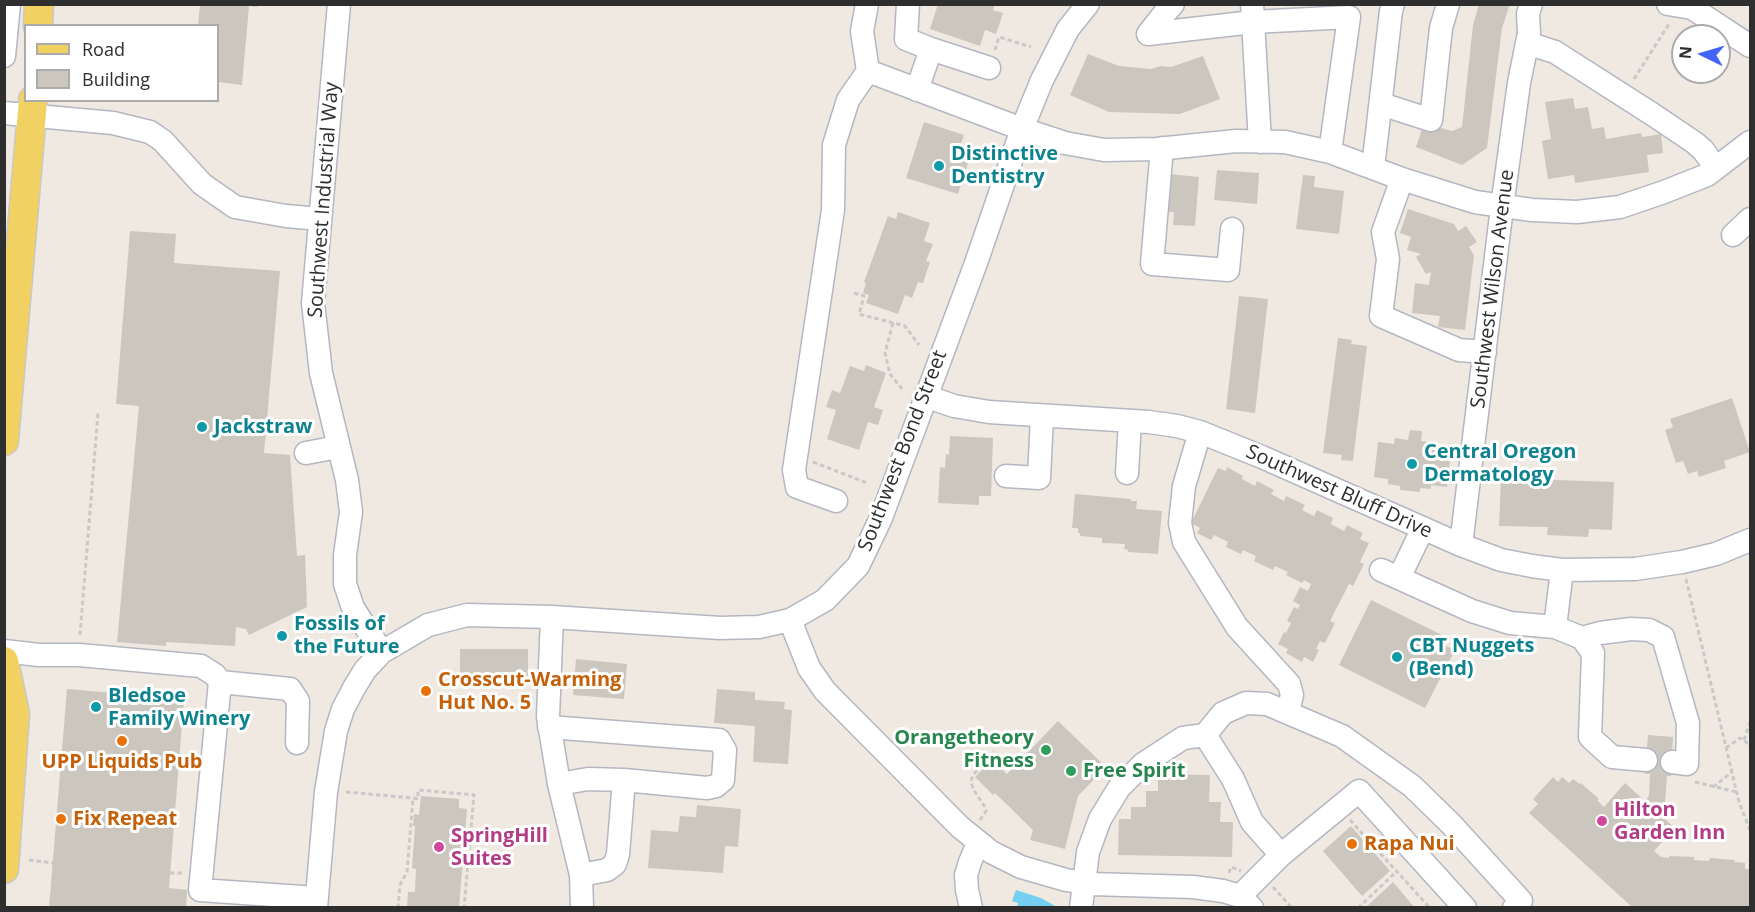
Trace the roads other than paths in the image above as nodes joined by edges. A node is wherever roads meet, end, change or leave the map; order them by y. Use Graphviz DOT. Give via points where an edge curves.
graph roads {
  1 [pos="9,4"];
  2 [pos="39,4"];
  3 [pos="339,4"];
  4 [pos="867,4"];
  5 [pos="908,4"];
  6 [pos="1088,4"];
  7 [pos="1173,4"];
  8 [pos="1394,4"];
  9 [pos="1448,4"];
  10 [pos="1531,4"];
  11 [pos="1543,4"];
  12 [pos="1691,6"];
  13 [pos="1253,13"];
  14 [pos="1668,14"];
  15 [pos="38,24"];
  16 [pos="1528,38"];
  17 [pos="1750,46"];
  18 [pos="931,49"];
  19 [pos="4,56"];
  20 [pos="989,69"];
  21 [pos="868,71"];
  22 [pos="917,90"];
  23 [pos="1381,104"];
  24 [pos="23,110"];
  25 [pos="1022,129"];
  26 [pos="1260,142"];
  27 [pos="1749,146"];
  28 [pos="1162,148"];
  29 [pos="1330,152"];
  30 [pos="1373,168"];
  31 [pos="1716,168"];
  32 [pos="1402,179"];
  33 [pos="1502,207"];
  34 [pos="320,219"];
  35 [pos="1750,219"];
  36 [pos="1232,229"];
  37 [pos="1733,234"];
  38 [pos="1485,352"];
  39 [pos="925,396"];
  40 [pos="1042,416"];
  41 [pos="1131,421"];
  42 [pos="1200,432"];
  43 [pos="4,441"];
  44 [pos="338,447"];
  45 [pos="306,453"];
  46 [pos="1127,472"];
  47 [pos="1006,476"];
  48 [pos="836,501"];
  49 [pos="1423,528"];
  50 [pos="1750,540"];
  51 [pos="1461,545"];
  52 [pos="1562,570"];
  53 [pos="552,617"];
  54 [pos="790,620"];
  55 [pos="1555,627"];
  56 [pos="1582,638"];
  57 [pos="4,651"];
  58 [pos="382,652"];
  59 [pos="4,661"];
  60 [pos="220,682"];
  61 [pos="1288,712"];
  62 [pos="549,727"];
  63 [pos="1205,735"];
  64 [pos="297,743"];
  65 [pos="1647,760"];
  66 [pos="1672,762"];
  67 [pos="1382,765"];
  68 [pos="624,780"];
  69 [pos="559,784"];
  70 [pos="1359,791"];
  71 [pos="978,843"];
  72 [pos="1281,855"];
  73 [pos="17,864"];
  74 [pos="581,875"];
  75 [pos="1083,883"];
  76 [pos="1246,902"];
  77 [pos="317,903"];
  78 [pos="582,908"];
  79 [pos="971,908"];
  80 [pos="1081,908"];
  81 [pos="1465,908"];
  82 [pos="1514,908"];
  1 -- 19 [label="street"];
  2 -- 15 [label="main road"];
  3 -- 34 [label="street, Southwest Industrial Way"];
  4 -- 21 [label="street" via="862,31"];
  5 -- 18 [label="street" via="906,39"];
  6 -- 25 [label="street, Southwest Bond Street" via="1068,29"];
  7 -- 13 [label="street" via="1148,34"];
  8 -- 23 [label="street"];
  9 -- 23 [label="street" via="1431,120"];
  10 -- 16 [label="street, Southwest Wilson Avenue"];
  11 -- 16 [label="street, Southwest Wilson Avenue"];
  12 -- 14 [label="street"];
  12 -- 17 [label="street"];
  13 -- 26 [label="street"];
  13 -- 29 [label="street" via="1349,17"];
  16 -- 31 [label="street" via="1695,143"];
  16 -- 33 [label="street, Southwest Wilson Avenue"];
  18 -- 20 [label="street"];
  18 -- 22 [label="street"];
  21 -- 22 [label="street"];
  21 -- 48 [label="street" via="848,100 834,145 833,210 794,470 797,487"];
  22 -- 25 [label="street"];
  23 -- 30 [label="street"];
  24 -- 34 [label="street" via="150,132 202,184 236,207"];
  24 -- 43 [label="main road"];
  25 -- 28 [label="street" via="1104,150"];
  25 -- 39 [label="street, Southwest Bond Street"];
  26 -- 28 [label="street"];
  26 -- 29 [label="street" via="1285,142"];
  27 -- 31 [label="street"];
  28 -- 36 [label="street" via="1152,264 1228,270"];
  29 -- 30 [label="street"];
  30 -- 32 [label="street"];
  31 -- 33 [label="street" via="1707,175 1620,207 1577,213"];
  32 -- 33 [label="street"];
  32 -- 38 [label="street" via="1383,232 1388,259 1381,316 1460,350"];
  33 -- 38 [label="street, Southwest Wilson Avenue"];
  34 -- 44 [label="street, Southwest Industrial Way" via="313,303 321,373"];
  35 -- 37 [label="street"];
  38 -- 51 [label="street, Southwest Wilson Avenue"];
  39 -- 40 [label="street, Southwest Bluff Drive" via="989,412"];
  39 -- 54 [label="street, Southwest Bond Street" via="881,518 858,566 825,600"];
  40 -- 41 [label="street, Southwest Bluff Drive"];
  40 -- 47 [label="street" via="1039,478"];
  41 -- 42 [label="street, Southwest Bluff Drive"];
  41 -- 46 [label="street"];
  42 -- 49 [label="street, Southwest Bluff Drive"];
  42 -- 61 [label="street" via="1184,486 1180,523 1184,542 1237,627 1289,684 1292,695"];
  44 -- 45 [label="street"];
  44 -- 58 [label="street, Southwest Industrial Way" via="351,513 345,584 353,608"];
  49 -- 51 [label="street, Southwest Bluff Drive"];
  49 -- 55 [label="street" via="1390,574 1472,611 1510,623"];
  50 -- 52 [label="street, Southwest Bluff Drive" via="1683,562 1635,569"];
  51 -- 52 [label="street, Southwest Bluff Drive" via="1501,560"];
  52 -- 55 [label="street"];
  53 -- 54 [label="street, Southwest Bond Street" via="720,628 759,627"];
  53 -- 58 [label="street, Southwest Bond Street" via="467,615 428,625"];
  53 -- 62 [label="street"];
  54 -- 71 [label="street" via="809,668 825,691"];
  55 -- 56 [label="street"];
  56 -- 65 [label="street" via="1593,653 1590,737 1612,757"];
  56 -- 66 [label="street" via="1631,629 1649,630 1663,637 1688,723 1687,764"];
  57 -- 60 [label="street" via="201,666"];
  58 -- 77 [label="street" via="354,688 336,731 326,792"];
  59 -- 73 [label="main road" via="15,714"];
  60 -- 64 [label="street" via="290,689 298,701"];
  60 -- 77 [label="street" via="200,890"];
  61 -- 63 [label="street" via="1267,704 1246,703 1223,713"];
  61 -- 67 [label="street" via="1342,736"];
  62 -- 68 [label="street" via="719,740 725,750 723,780 716,786"];
  62 -- 69 [label="street"];
  63 -- 72 [label="street" via="1233,779 1252,822"];
  63 -- 75 [label="street" via="1183,738 1143,764 1119,788 1100,819 1088,852"];
  67 -- 70 [label="street"];
  67 -- 82 [label="street" via="1413,786 1451,824 1521,901"];
  68 -- 69 [label="street" via="588,778"];
  68 -- 74 [label="street" via="615,864 607,870"];
  69 -- 74 [label="street"];
  70 -- 72 [label="street"];
  70 -- 81 [label="street"];
  71 -- 75 [label="street" via="1021,867"];
  71 -- 79 [label="street" via="966,875"];
  72 -- 76 [label="street"];
  74 -- 78 [label="street"];
  75 -- 76 [label="street" via="1193,886 1223,891"];
  75 -- 80 [label="street"];
}
